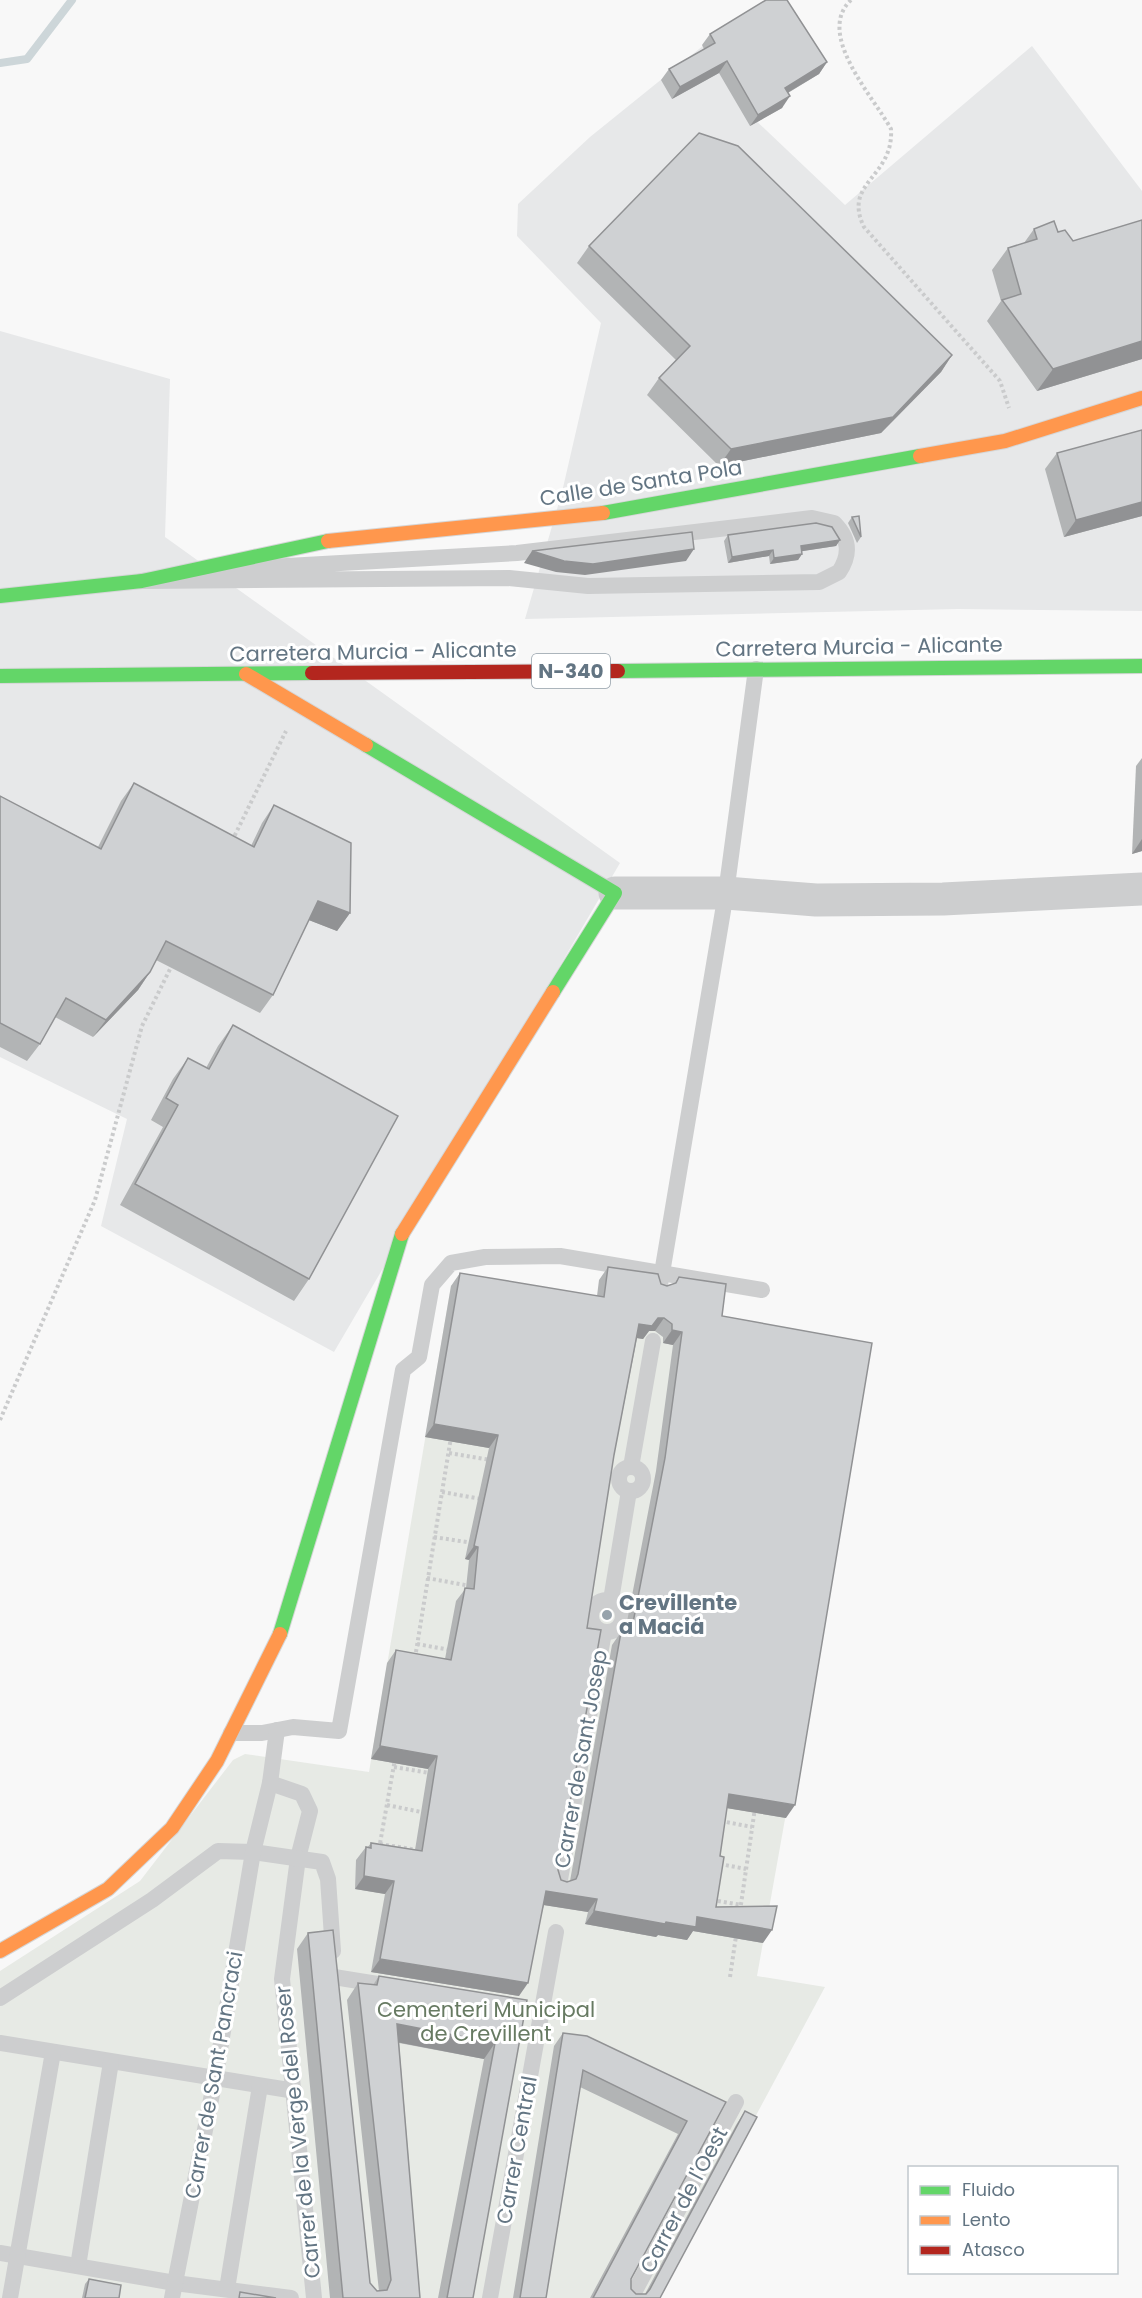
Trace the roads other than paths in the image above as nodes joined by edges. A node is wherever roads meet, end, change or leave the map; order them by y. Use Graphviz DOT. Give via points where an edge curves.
graph roads {
  1 [pos="1142,398"];
  2 [pos="142,581"];
  3 [pos="0,596"];
  4 [pos="1142,666"];
  5 [pos="756,669"];
  6 [pos="246,674"];
  7 [pos="0,676"];
  8 [pos="1142,889"];
  9 [pos="615,893"];
  10 [pos="726,893"];
  11 [pos="660,1282"];
  12 [pos="762,1290"];
  13 [pos="653,1341"];
  14 [pos="611,1600"];
  15 [pos="604,1632"];
  16 [pos="277,1730"];
  17 [pos="231,1733"];
  18 [pos="270,1783"];
  19 [pos="253,1852"];
  20 [pos="298,1858"];
  21 [pos="559,1885"];
  22 [pos="556,1932"];
  23 [pos="0,1951"];
  24 [pos="415,1990"];
  25 [pos="0,1998"];
  26 [pos="0,2043"];
  27 [pos="53,2052"];
  28 [pos="111,2062"];
  29 [pos="215,2079"];
  30 [pos="260,2086"];
  31 [pos="295,2091"];
  32 [pos="736,2102"];
  33 [pos="0,2253"];
  34 [pos="17,2256"];
  35 [pos="78,2266"];
  36 [pos="227,2289"];
  37 [pos="174,2290"];
  38 [pos="10,2298"];
  39 [pos="291,2298"];
  40 [pos="314,2298"];
  41 [pos="490,2298"];
  42 [pos="631,2298"];
  1 -- 2 [label="main road, Calle de Santa Pola" via="1005,441 591,515 314,543"];
  2 -- 2 [label="lane" via="509,578 588,586 819,582 838,572 848,552 834,523 812,518 517,553 287,566"];
  2 -- 3 [label="main road, Calle de Santa Pola"];
  4 -- 5 [label="main road, Carretera Murcia - Alicante / N-340"];
  5 -- 6 [label="main road, Carretera Murcia - Alicante / N-340"];
  5 -- 10 [label="lane"];
  6 -- 7 [label="main road, Carretera Murcia - Alicante / N-340"];
  6 -- 9 [label="main road"];
  8 -- 10 [label="street" via="862,900"];
  9 -- 10 [label="street"];
  9 -- 17 [label="main road" via="401,1236 282,1630"];
  10 -- 11 [label="lane"];
  11 -- 12 [label="lane"];
  11 -- 16 [label="lane" via="560,1256 484,1257 451,1263 432,1285 419,1357 403,1370 339,1731 292,1727"];
  13 -- 14 [label="lane" via="631,1467 641,1473 643,1480 637,1489 629,1491"];
  14 -- 15 [label="lane" via="620,1606 622,1622 615,1630"];
  14 -- 15 [label="lane" via="600,1601 591,1613 592,1623"];
  15 -- 21 [label="lane, Carrer de Sant Josep"];
  16 -- 17 [label="lane"];
  16 -- 18 [label="lane, Carrer de Sant Pancraci"];
  17 -- 23 [label="main road" via="172,1828 108,1889"];
  18 -- 19 [label="lane, Carrer de Sant Pancraci"];
  18 -- 20 [label="lane, Carrer de la Verge del Roser" via="302,1794 310,1811"];
  19 -- 20 [label="lane"];
  19 -- 25 [label="lane" via="218,1851 152,1900"];
  19 -- 29 [label="lane, Carrer de Sant Pancraci"];
  20 -- 24 [label="lane" via="322,1862 328,1879 335,1983"];
  20 -- 31 [label="lane, Carrer de la Verge del Roser" via="282,1979"];
  22 -- 41 [label="lane, Carrer Central" via="536,2009"];
  26 -- 27 [label="lane"];
  27 -- 28 [label="lane"];
  27 -- 34 [label="lane"];
  28 -- 29 [label="lane"];
  28 -- 35 [label="lane"];
  29 -- 30 [label="lane"];
  29 -- 37 [label="lane, Carrer de Sant Pancraci"];
  30 -- 31 [label="lane"];
  30 -- 36 [label="lane"];
  31 -- 40 [label="lane, Carrer de la Verge del Roser"];
  32 -- 42 [label="lane, Carrer de l'Oest"];
  33 -- 34 [label="lane"];
  34 -- 35 [label="lane"];
  34 -- 38 [label="lane"];
  35 -- 37 [label="lane"];
  36 -- 37 [label="lane"];
  36 -- 39 [label="lane"];
}
